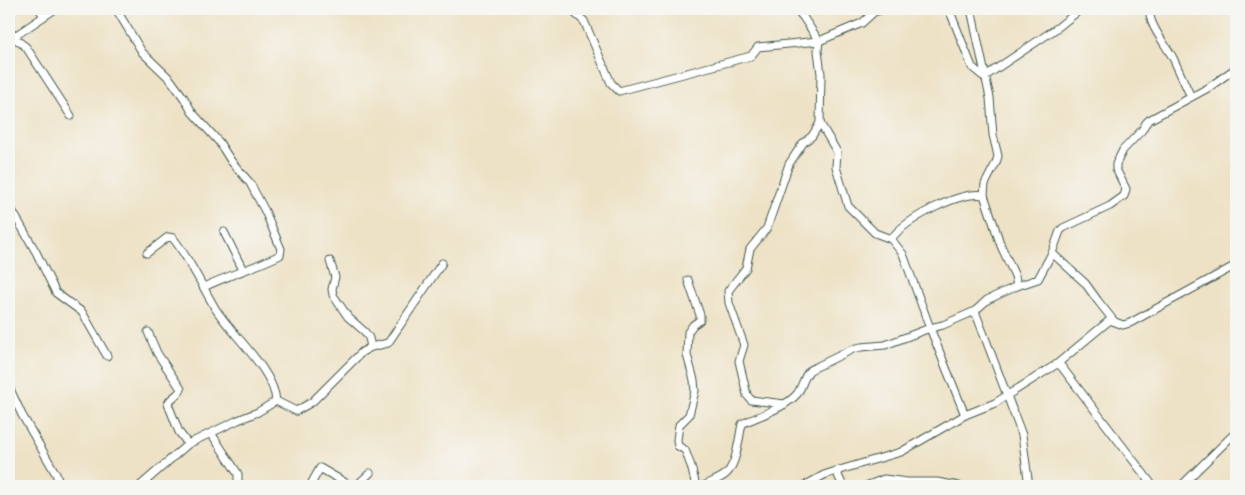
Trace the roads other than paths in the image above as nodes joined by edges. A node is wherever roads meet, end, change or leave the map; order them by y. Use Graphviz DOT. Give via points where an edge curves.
graph roads {
  1 [pos="39,9"];
  2 [pos="55,9"];
  3 [pos="116,9"];
  4 [pos="570,9"];
  5 [pos="796,9"];
  6 [pos="880,9"];
  7 [pos="949,9"];
  8 [pos="971,9"];
  9 [pos="1081,9"];
  10 [pos="1150,9"];
  11 [pos="44,16"];
  12 [pos="11,39"];
  13 [pos="819,41"];
  14 [pos="1236,68"];
  15 [pos="984,77"];
  16 [pos="1191,97"];
  17 [pos="71,116"];
  18 [pos="820,124"];
  19 [pos="984,195"];
  20 [pos="9,205"];
  21 [pos="224,232"];
  22 [pos="891,239"];
  23 [pos="146,253"];
  24 [pos="1052,253"];
  25 [pos="330,260"];
  26 [pos="442,263"];
  27 [pos="1236,265"];
  28 [pos="243,270"];
  29 [pos="688,280"];
  30 [pos="1017,286"];
  31 [pos="204,287"];
  32 [pos="975,311"];
  33 [pos="1113,320"];
  34 [pos="930,328"];
  35 [pos="148,332"];
  36 [pos="371,347"];
  37 [pos="107,356"];
  38 [pos="1057,364"];
  39 [pos="9,387"];
  40 [pos="1006,396"];
  41 [pos="276,401"];
  42 [pos="995,402"];
  43 [pos="784,404"];
  44 [pos="1011,407"];
  45 [pos="965,415"];
  46 [pos="1236,432"];
  47 [pos="211,433"];
  48 [pos="188,444"];
  49 [pos="836,471"];
  50 [pos="370,473"];
  51 [pos="60,486"];
  52 [pos="140,486"];
  53 [pos="238,486"];
  54 [pos="310,486"];
  55 [pos="351,486"];
  56 [pos="356,486"];
  57 [pos="696,486"];
  58 [pos="704,486"];
  59 [pos="804,486"];
  60 [pos="843,486"];
  61 [pos="866,486"];
  62 [pos="959,486"];
  63 [pos="1029,486"];
  64 [pos="1153,486"];
  65 [pos="1181,486"];
  1 -- 11 [label="street"];
  2 -- 11 [label="street"];
  3 -- 28 [label="street" via="142,52 170,79 192,112 219,142 250,183 265,211 281,249 280,255"];
  4 -- 13 [label="street" via="584,21 611,84 619,91 751,56 758,47"];
  5 -- 13 [label="street"];
  6 -- 13 [label="street" via="862,23"];
  7 -- 15 [label="street" via="970,64"];
  8 -- 15 [label="street"];
  9 -- 15 [label="street"];
  10 -- 16 [label="street" via="1159,35"];
  11 -- 12 [label="street"];
  12 -- 17 [label="street" via="26,47"];
  13 -- 18 [label="street"];
  14 -- 16 [label="street"];
  15 -- 19 [label="street" via="998,156 985,184"];
  16 -- 24 [label="street" via="1149,120 1123,150 1116,164 1126,189 1124,196 1063,228"];
  18 -- 22 [label="street" via="837,152 836,167 848,206 875,233"];
  18 -- 43 [label="street" via="789,164 767,228 750,249 746,268 728,292 744,345 739,361 747,395 751,400"];
  19 -- 22 [label="street" via="974,194 932,209 905,225"];
  19 -- 30 [label="street"];
  20 -- 37 [label="street" via="56,293 82,312"];
  21 -- 28 [label="street"];
  22 -- 34 [label="street" via="903,254"];
  23 -- 31 [label="street" via="168,237 173,238"];
  24 -- 30 [label="street" via="1038,279"];
  24 -- 33 [label="street" via="1086,283"];
  25 -- 36 [label="street" via="335,278 333,294 348,317 365,332"];
  26 -- 36 [label="street" via="389,341"];
  27 -- 33 [label="street" via="1130,323 1123,325"];
  28 -- 31 [label="street"];
  29 -- 57 [label="street" via="700,320 688,332 687,355 695,391 689,415 679,425 677,440 692,466"];
  30 -- 32 [label="street" via="987,300"];
  31 -- 41 [label="street" via="223,319 273,386"];
  32 -- 34 [label="street"];
  32 -- 40 [label="street"];
  33 -- 38 [label="street"];
  34 -- 43 [label="street" via="879,346 861,346 815,368 807,373 796,394"];
  34 -- 45 [label="street"];
  35 -- 48 [label="street" via="157,353 180,387 181,391 168,404 179,432"];
  36 -- 41 [label="street" via="307,406 296,410"];
  38 -- 40 [label="street"];
  38 -- 64 [label="street"];
  39 -- 51 [label="street"];
  40 -- 42 [label="street"];
  40 -- 44 [label="street"];
  41 -- 47 [label="street"];
  42 -- 44 [label="street"];
  42 -- 45 [label="street"];
  43 -- 58 [label="street" via="742,424 729,470"];
  44 -- 63 [label="street" via="1024,442"];
  45 -- 49 [label="street" via="901,452"];
  46 -- 65 [label="street"];
  47 -- 48 [label="street"];
  47 -- 53 [label="street" via="238,474"];
  48 -- 52 [label="street"];
  49 -- 59 [label="street"];
  49 -- 60 [label="street"];
  50 -- 56 [label="street"];
  54 -- 55 [label="street" via="320,468"];
  61 -- 62 [label="street" via="884,479"];
}
